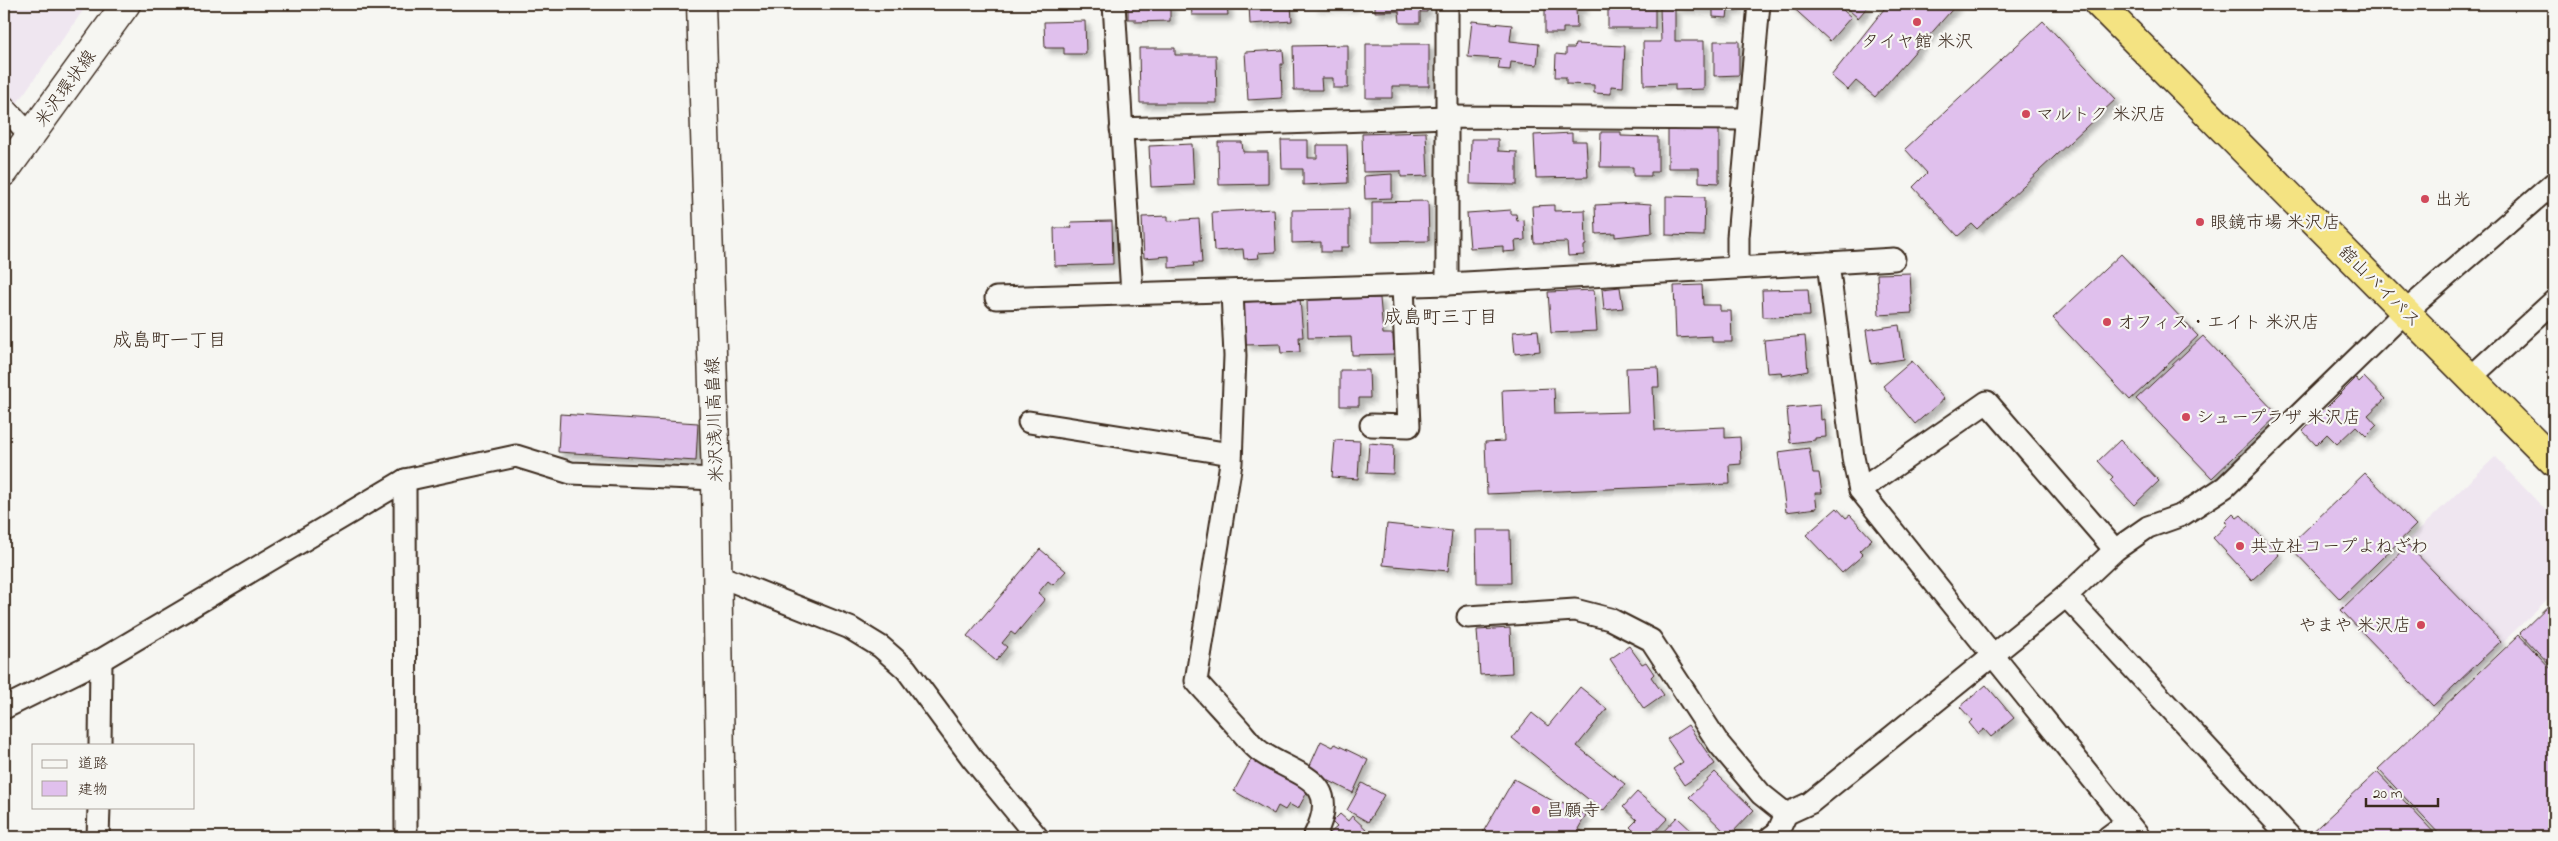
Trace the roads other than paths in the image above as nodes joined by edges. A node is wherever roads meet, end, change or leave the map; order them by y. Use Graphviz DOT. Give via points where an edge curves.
graph roads {
  1 [pos="126,4"];
  2 [pos="702,4"];
  3 [pos="1114,4"];
  4 [pos="1447,4"];
  5 [pos="1759,4"];
  6 [pos="2099,4"];
  7 [pos="4,107"];
  8 [pos="1447,117"];
  9 [pos="1747,118"];
  10 [pos="1121,129"];
  11 [pos="30,135"];
  12 [pos="4,172"];
  13 [pos="2554,183"];
  14 [pos="1894,259"];
  15 [pos="1828,263"];
  16 [pos="1738,267"];
  17 [pos="1447,284"];
  18 [pos="1403,286"];
  19 [pos="1232,292"];
  20 [pos="1132,294"];
  21 [pos="996,298"];
  22 [pos="2554,301"];
  23 [pos="2405,312"];
  24 [pos="2470,378"];
  25 [pos="1029,422"];
  26 [pos="1370,425"];
  27 [pos="1231,454"];
  28 [pos="2554,462"];
  29 [pos="716,479"];
  30 [pos="405,480"];
  31 [pos="1860,490"];
  32 [pos="2115,550"];
  33 [pos="717,575"];
  34 [pos="2066,596"];
  35 [pos="1468,617"];
  36 [pos="1994,654"];
  37 [pos="101,660"];
  38 [pos="4,708"];
  39 [pos="100,744"];
  40 [pos="99,808"];
  41 [pos="1786,814"];
  42 [pos="2133,830"];
  43 [pos="98,837"];
  44 [pos="406,837"];
  45 [pos="720,837"];
  46 [pos="1037,837"];
  47 [pos="1314,837"];
  48 [pos="1771,837"];
  49 [pos="2108,837"];
  50 [pos="2290,837"];
  1 -- 11 [label="main road, 米沢環状線"];
  2 -- 29 [label="main road, 米沢浅川高畠線"];
  3 -- 10 [label="street"];
  4 -- 8 [label="street"];
  5 -- 9 [label="street"];
  6 -- 23 [label="highway, 舘山バイパス"];
  7 -- 11 [label="street"];
  8 -- 9 [label="street"];
  8 -- 10 [label="street"];
  8 -- 17 [label="street"];
  9 -- 16 [label="street"];
  10 -- 20 [label="street"];
  11 -- 12 [label="main road, 米沢環状線"];
  13 -- 23 [label="street"];
  14 -- 15 [label="street"];
  15 -- 16 [label="street"];
  15 -- 31 [label="street"];
  16 -- 17 [label="street"];
  17 -- 18 [label="street"];
  18 -- 19 [label="street"];
  18 -- 26 [label="street" via="1409,426"];
  19 -- 20 [label="street"];
  19 -- 27 [label="street" via="1235,356"];
  20 -- 21 [label="street"];
  22 -- 24 [label="street"];
  23 -- 24 [label="highway, 舘山バイパス"];
  23 -- 32 [label="street" via="2225,487 2182,515 2148,527"];
  24 -- 28 [label="highway, 舘山バイパス"];
  25 -- 27 [label="street"];
  27 -- 47 [label="street" via="1196,681 1260,752 1307,776 1317,786 1322,799 1322,821"];
  29 -- 30 [label="street" via="571,473 516,456"];
  29 -- 33 [label="main road, 米沢浅川高畠線"];
  30 -- 37 [label="street"];
  30 -- 44 [label="street"];
  31 -- 32 [label="street" via="1987,402"];
  31 -- 36 [label="street"];
  32 -- 34 [label="street"];
  33 -- 45 [label="main road, 米沢浅川高畠線"];
  33 -- 46 [label="street" via="850,628 881,647 906,669 972,758"];
  34 -- 36 [label="street"];
  34 -- 50 [label="street"];
  35 -- 41 [label="street" via="1574,610 1610,619 1651,640 1719,744 1762,794"];
  36 -- 41 [label="street" via="1810,803"];
  36 -- 42 [label="street"];
  37 -- 38 [label="street"];
  37 -- 39 [label="street"];
  40 -- 43 [label="street"];
  41 -- 48 [label="street" via="1778,832"];
  42 -- 49 [label="street"];
}
